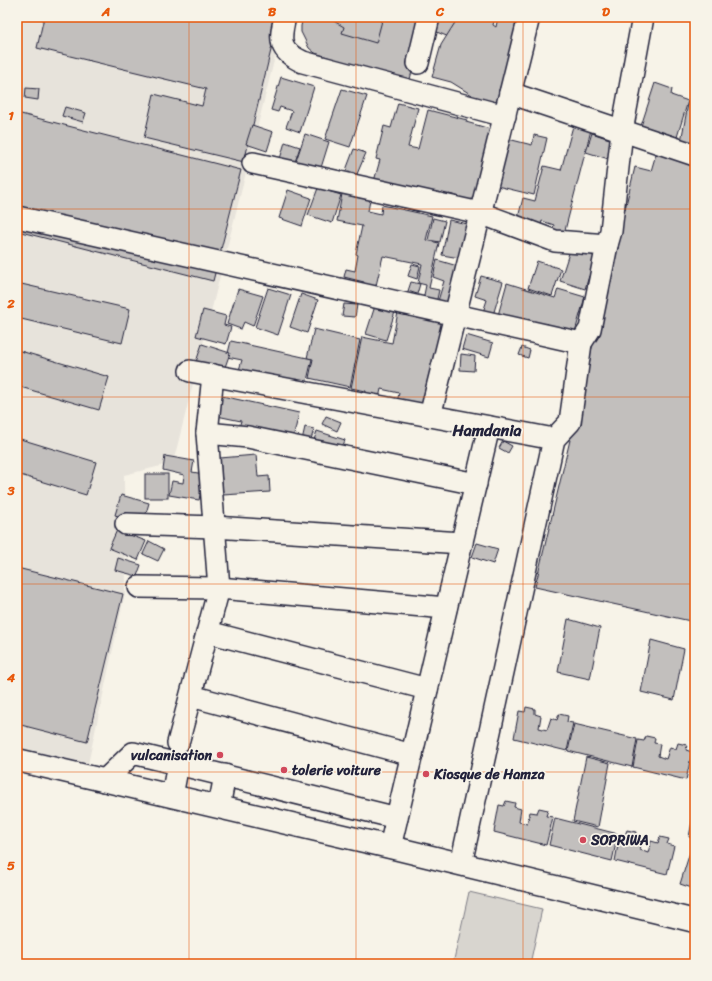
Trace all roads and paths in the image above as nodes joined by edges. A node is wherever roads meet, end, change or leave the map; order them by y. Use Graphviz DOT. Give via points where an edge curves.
graph roads {
  1 [pos="284,17"];
  2 [pos="429,17"];
  3 [pos="529,17"];
  4 [pos="643,17"];
  5 [pos="418,63"];
  6 [pos="510,93"];
  7 [pos="504,116"];
  8 [pos="622,131"];
  9 [pos="695,155"];
  10 [pos="253,163"];
  11 [pos="480,213"];
  12 [pos="17,217"];
  13 [pos="607,245"];
  14 [pos="455,314"];
  15 [pos="581,343"];
  16 [pos="190,371"];
  17 [pos="213,375"];
  18 [pos="430,416"];
  19 [pos="489,427"];
  20 [pos="208,433"];
  21 [pos="554,439"];
  22 [pos="476,484"];
  23 [pos="126,524"];
  24 [pos="214,527"];
  25 [pos="462,543"];
  26 [pos="140,587"];
  27 [pos="219,588"];
  28 [pos="446,608"];
  29 [pos="208,632"];
  30 [pos="427,690"];
  31 [pos="191,696"];
  32 [pos="178,743"];
  33 [pos="412,755"];
  34 [pos="17,760"];
  35 [pos="178,764"];
  36 [pos="225,775"];
  37 [pos="104,781"];
  38 [pos="172,796"];
  39 [pos="219,807"];
  40 [pos="397,818"];
  41 [pos="390,847"];
  42 [pos="460,864"];
  43 [pos="695,921"];
  1 -- 7 [label="street" via="281,40 288,53 300,60"];
  2 -- 5 [label="street"];
  3 -- 6 [label="street"];
  4 -- 8 [label="street"];
  6 -- 7 [label="street"];
  6 -- 8 [label="street"];
  7 -- 11 [label="street"];
  8 -- 9 [label="street"];
  8 -- 13 [label="street" via="611,231"];
  10 -- 11 [label="street"];
  11 -- 13 [label="street" via="555,241"];
  11 -- 14 [label="street"];
  12 -- 14 [label="street"];
  13 -- 15 [label="street" via="590,329"];
  14 -- 15 [label="street"];
  14 -- 18 [label="street"];
  15 -- 21 [label="street" via="570,422"];
  16 -- 17 [label="street"];
  17 -- 18 [label="street"];
  17 -- 20 [label="street"];
  18 -- 19 [label="street"];
  19 -- 21 [label="street"];
  19 -- 22 [label="street"];
  20 -- 22 [label="street" via="248,437"];
  20 -- 24 [label="street"];
  21 -- 42 [label="street"];
  22 -- 25 [label="street"];
  23 -- 24 [label="street"];
  24 -- 25 [label="street"];
  24 -- 27 [label="street"];
  25 -- 28 [label="street"];
  26 -- 27 [label="street"];
  27 -- 28 [label="street"];
  27 -- 29 [label="street"];
  28 -- 30 [label="street"];
  29 -- 30 [label="street"];
  29 -- 31 [label="street"];
  30 -- 33 [label="street"];
  31 -- 32 [label="street"];
  31 -- 33 [label="street"];
  33 -- 40 [label="street"];
  34 -- 37 [label="main road"];
  35 -- 36 [label="street"];
  35 -- 37 [label="street" via="132,753"];
  35 -- 38 [label="street"];
  36 -- 39 [label="street"];
  36 -- 40 [label="street"];
  37 -- 38 [label="main road"];
  38 -- 39 [label="main road"];
  39 -- 41 [label="main road"];
  40 -- 41 [label="street"];
  41 -- 42 [label="main road"];
  42 -- 43 [label="main road"];
}
